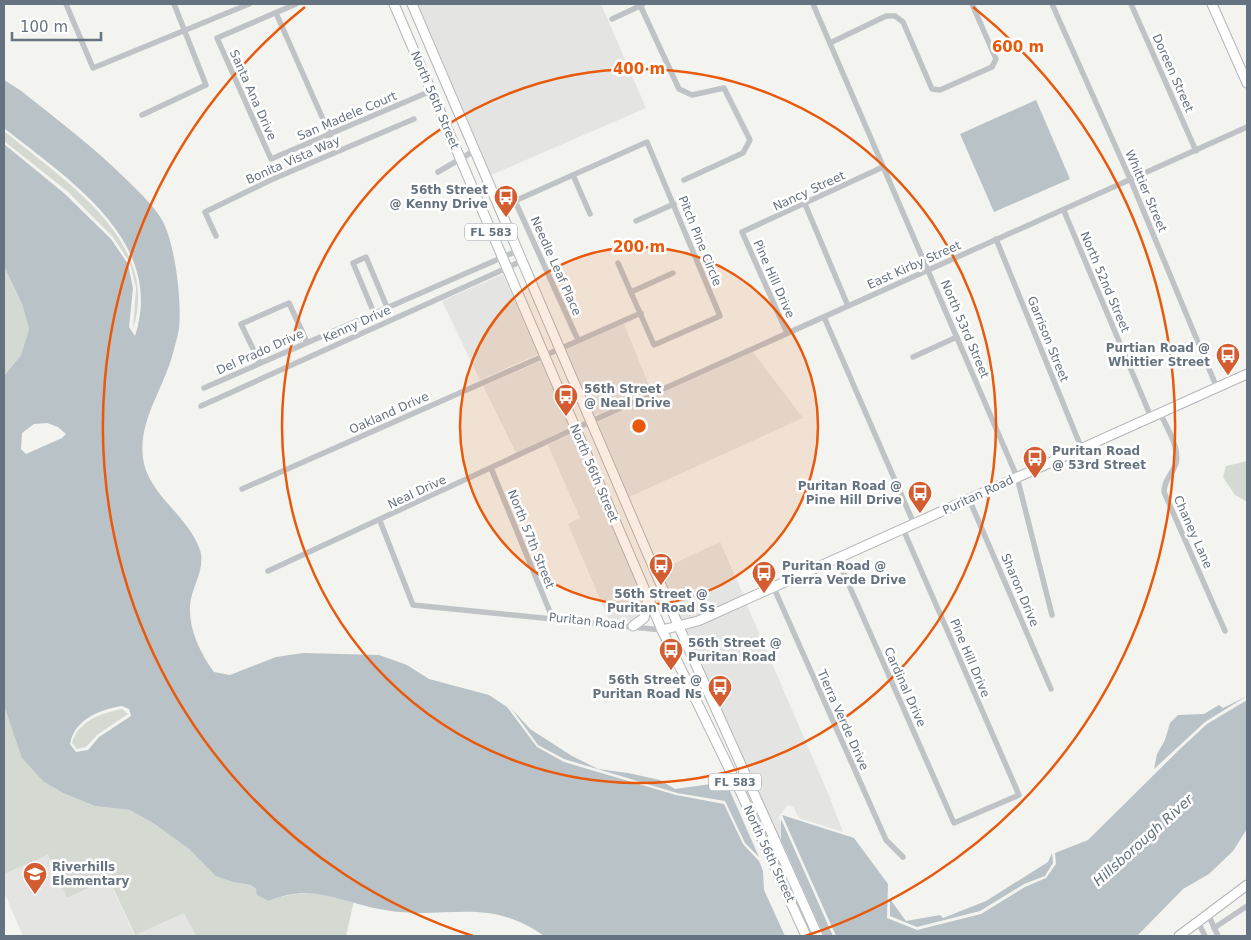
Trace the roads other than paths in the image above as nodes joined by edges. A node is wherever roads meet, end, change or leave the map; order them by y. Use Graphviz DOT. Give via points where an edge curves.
graph roads {
  1 [pos="66,4"];
  2 [pos="174,4"];
  3 [pos="249,4"];
  4 [pos="296,4"];
  5 [pos="394,4"];
  6 [pos="412,4"];
  7 [pos="642,4"];
  8 [pos="813,4"];
  9 [pos="972,4"];
  10 [pos="1052,4"];
  11 [pos="1132,4"];
  12 [pos="1212,4"];
  13 [pos="276,13"];
  14 [pos="612,19"];
  15 [pos="185,30"];
  16 [pos="830,42"];
  17 [pos="1244,64"];
  18 [pos="1247,83"];
  19 [pos="431,91"];
  20 [pos="142,115"];
  21 [pos="414,119"];
  22 [pos="1247,127"];
  23 [pos="330,135"];
  24 [pos="1196,150"];
  25 [pos="474,151"];
  26 [pos="459,158"];
  27 [pos="271,159"];
  28 [pos="883,167"];
  29 [pos="438,172"];
  30 [pos="573,175"];
  31 [pos="684,180"];
  32 [pos="1131,181"];
  33 [pos="515,201"];
  34 [pos="674,204"];
  35 [pos="805,204"];
  36 [pos="499,208"];
  37 [pos="1064,211"];
  38 [pos="590,214"];
  39 [pos="636,221"];
  40 [pos="742,232"];
  41 [pos="216,236"];
  42 [pos="996,239"];
  43 [pos="518,251"];
  44 [pos="502,257"];
  45 [pos="522,261"];
  46 [pos="618,263"];
  47 [pos="506,268"];
  48 [pos="929,268"];
  49 [pos="673,273"];
  50 [pos="631,292"];
  51 [pos="848,306"];
  52 [pos="388,307"];
  53 [pos="374,313"];
  54 [pos="641,313"];
  55 [pos="824,317"];
  56 [pos="787,333"];
  57 [pos="957,337"];
  58 [pos="578,340"];
  59 [pos="307,342"];
  60 [pos="559,349"];
  61 [pos="544,356"];
  62 [pos="913,357"];
  63 [pos="260,363"];
  64 [pos="1247,374"];
  65 [pos="204,388"];
  66 [pos="1217,388"];
  67 [pos="201,406"];
  68 [pos="1160,413"];
  69 [pos="1151,417"];
  70 [pos="590,422"];
  71 [pos="574,429"];
  72 [pos="1082,447"];
  73 [pos="492,468"];
  74 [pos="1017,477"];
  75 [pos="242,489"];
  76 [pos="969,499"];
  77 [pos="629,509"];
  78 [pos="613,517"];
  79 [pos="380,521"];
  80 [pos="914,524"];
  81 [pos="903,529"];
  82 [pos="837,558"];
  83 [pos="268,571"];
  84 [pos="773,586"];
  85 [pos="648,598"];
  86 [pos="1052,615"];
  87 [pos="552,617"];
  88 [pos="633,626"];
  89 [pos="679,627"];
  90 [pos="662,630"];
  91 [pos="1225,631"];
  92 [pos="1051,689"];
  93 [pos="741,764"];
  94 [pos="729,770"];
  95 [pos="954,823"];
  96 [pos="903,857"];
  97 [pos="1247,885"];
  98 [pos="1247,906"];
  99 [pos="1203,918"];
  100 [pos="1214,928"];
  101 [pos="806,936"];
  102 [pos="818,936"];
  103 [pos="1179,936"];
  104 [pos="1205,936"];
  105 [pos="1218,936"];
  1 -- 15 [label="street" via="93,68"];
  2 -- 15 [label="street"];
  3 -- 15 [label="street"];
  4 -- 13 [label="street"];
  5 -- 19 [label="main road, North 56th Street / FL 583"];
  6 -- 25 [label="main road, North 56th Street / FL 583"];
  7 -- 14 [label="street"];
  7 -- 31 [label="street" via="679,89 692,95 724,88 750,140 744,153"];
  8 -- 16 [label="street, North 53rd Street"];
  9 -- 16 [label="street" via="996,59 992,67 940,90 932,89 902,22 895,16 886,16"];
  10 -- 32 [label="street, Whittier Street"];
  11 -- 24 [label="street, Doreen Street"];
  12 -- 17 [label="main road"];
  13 -- 23 [label="street"];
  13 -- 27 [label="street, Santa Ana Drive" via="217,38"];
  15 -- 20 [label="street" via="206,85"];
  16 -- 28 [label="street, North 53rd Street"];
  17 -- 18 [label="main road"];
  19 -- 23 [label="street, San Madele Court"];
  19 -- 26 [label="main road, North 56th Street / FL 583"];
  21 -- 41 [label="street, Bonita Vista Way" via="273,179 205,212"];
  22 -- 24 [label="street, East Kirby Street"];
  23 -- 27 [label="street, San Madele Court"];
  24 -- 32 [label="street, East Kirby Street"];
  25 -- 26 [label="street"];
  25 -- 36 [label="main road, North 56th Street / FL 583"];
  26 -- 29 [label="street"];
  26 -- 44 [label="main road, North 56th Street / FL 583"];
  28 -- 35 [label="street, Nancy Street"];
  28 -- 48 [label="street, North 53rd Street"];
  30 -- 33 [label="street, Pitch Pine Circle"];
  30 -- 34 [label="street, Pitch Pine Circle" via="648,142"];
  30 -- 38 [label="street"];
  32 -- 37 [label="street, East Kirby Street"];
  32 -- 66 [label="street, Whittier Street"];
  33 -- 36 [label="street, Pitch Pine Circle"];
  33 -- 58 [label="street, Needle Leaf Place"];
  34 -- 39 [label="street"];
  34 -- 54 [label="street, Pitch Pine Circle" via="720,316 654,345"];
  35 -- 40 [label="street, Nancy Street"];
  35 -- 51 [label="street"];
  36 -- 43 [label="main road, North 56th Street / FL 583"];
  37 -- 42 [label="street, East Kirby Street"];
  37 -- 69 [label="street, North 52nd Street"];
  40 -- 56 [label="street, Pine Hill Drive"];
  42 -- 48 [label="street, East Kirby Street"];
  42 -- 72 [label="street, Garrison Street"];
  43 -- 44 [label="street, Del Prado Drive"];
  43 -- 45 [label="main road, North 56th Street / FL 583"];
  44 -- 47 [label="main road, North 56th Street / FL 583"];
  44 -- 52 [label="street, Del Prado Drive"];
  45 -- 47 [label="street, Kenny Drive"];
  45 -- 60 [label="main road, North 56th Street / FL 583"];
  46 -- 50 [label="street"];
  47 -- 61 [label="main road, North 56th Street / FL 583"];
  47 -- 67 [label="street, Kenny Drive"];
  48 -- 51 [label="street, East Kirby Street"];
  48 -- 57 [label="street, North 53rd Street"];
  49 -- 50 [label="street"];
  50 -- 54 [label="street"];
  51 -- 55 [label="street, East Kirby Street"];
  52 -- 53 [label="street, Del Prado Drive"];
  52 -- 53 [label="street" via="366,257 353,263"];
  53 -- 59 [label="street, Del Prado Drive"];
  54 -- 58 [label="street"];
  55 -- 56 [label="street, East Kirby Street"];
  55 -- 80 [label="street"];
  56 -- 70 [label="street, East Kirby Street"];
  57 -- 62 [label="street"];
  57 -- 74 [label="street, North 53rd Street"];
  58 -- 60 [label="street"];
  59 -- 63 [label="street, Del Prado Drive"];
  59 -- 63 [label="street" via="289,303 241,324"];
  60 -- 61 [label="street, Oakland Drive"];
  60 -- 70 [label="main road, North 56th Street / FL 583"];
  61 -- 71 [label="main road, North 56th Street / FL 583"];
  61 -- 75 [label="street, Oakland Drive"];
  63 -- 65 [label="street, Del Prado Drive"];
  64 -- 66 [label="main road, Puritan Road"];
  66 -- 68 [label="main road, Puritan Road"];
  68 -- 69 [label="main road, Puritan Road"];
  68 -- 91 [label="street, Chaney Lane" via="1177,461 1164,482 1164,492"];
  69 -- 72 [label="main road, Puritan Road"];
  70 -- 71 [label="street, East Kirby Street"];
  70 -- 77 [label="main road, North 56th Street / FL 583"];
  71 -- 73 [label="street, Neal Drive"];
  71 -- 78 [label="main road, North 56th Street / FL 583"];
  72 -- 74 [label="main road, Puritan Road"];
  73 -- 79 [label="street, Neal Drive"];
  73 -- 87 [label="street, North 57th Street"];
  74 -- 76 [label="main road, Puritan Road"];
  74 -- 86 [label="street, North 53rd Street"];
  76 -- 80 [label="main road, Puritan Road"];
  76 -- 92 [label="street, Sharon Drive"];
  77 -- 78 [label="main road"];
  77 -- 89 [label="main road, North 56th Street / FL 583"];
  78 -- 85 [label="main road, North 56th Street / FL 583"];
  79 -- 83 [label="street, Neal Drive"];
  79 -- 87 [label="street, Puritan Road" via="413,605"];
  80 -- 81 [label="main road, Puritan Road"];
  81 -- 82 [label="main road, Puritan Road"];
  81 -- 95 [label="street, Pine Hill Drive" via="1019,795"];
  82 -- 84 [label="main road, Puritan Road"];
  82 -- 95 [label="street, Cardinal Drive"];
  84 -- 89 [label="main road, Puritan Road" via="698,622"];
  84 -- 96 [label="street, Tierra Verde Drive" via="886,840"];
  85 -- 88 [label="main road" via="644,618"];
  85 -- 90 [label="main road, North 56th Street / FL 583"];
  87 -- 88 [label="street, Puritan Road"];
  88 -- 90 [label="street, Puritan Road"];
  89 -- 90 [label="main road, Puritan Road"];
  89 -- 93 [label="main road, North 56th Street / FL 583"];
  90 -- 94 [label="main road, North 56th Street / FL 583"];
  93 -- 94 [label="main road"];
  93 -- 102 [label="main road, North 56th Street / FL 583"];
  94 -- 101 [label="main road, North 56th Street / FL 583"];
  97 -- 99 [label="main road"];
  98 -- 100 [label="street"];
  99 -- 100 [label="street"];
  99 -- 103 [label="main road"];
  99 -- 104 [label="street"];
  100 -- 105 [label="street"];
}
